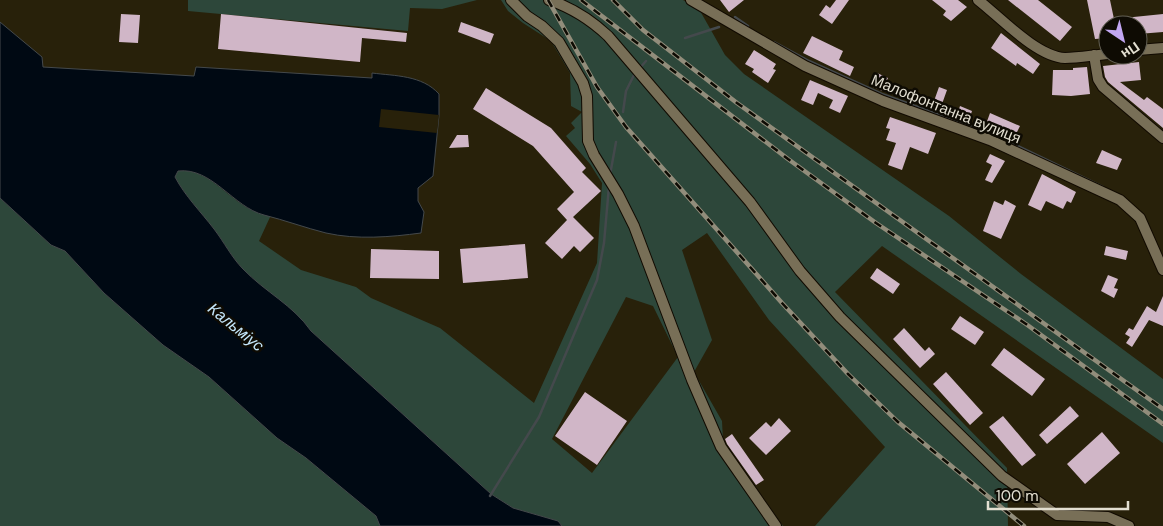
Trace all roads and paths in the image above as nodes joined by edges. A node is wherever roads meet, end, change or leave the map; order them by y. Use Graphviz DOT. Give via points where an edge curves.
graph roads {
  1 [pos="511,0"];
  2 [pos="549,0"];
  3 [pos="691,0"];
  4 [pos="978,0"];
  5 [pos="1163,48"];
  6 [pos="1148,49"];
  7 [pos="1094,55"];
  8 [pos="1098,55"];
  9 [pos="1163,138"];
  10 [pos="1163,270"];
  11 [pos="776,526"];
  12 [pos="1129,526"];
  1 -- 11 [label="street" via="559,42 583,83 587,96 588,141 637,233 692,380 722,447"];
  2 -- 12 [label="street" via="570,7 608,36 750,202 800,271 840,318 1002,476 1057,515 1108,517"];
  3 -- 10 [label="street, Малофонтанна вулиця" via="805,66 883,102 990,140 1120,200 1140,218"];
  4 -- 7 [label="street" via="1036,47 1050,54 1065,58"];
  5 -- 6 [label="street"];
  7 -- 8 [label="street"];
  7 -- 9 [label="street" via="1098,79 1103,87"];
}
